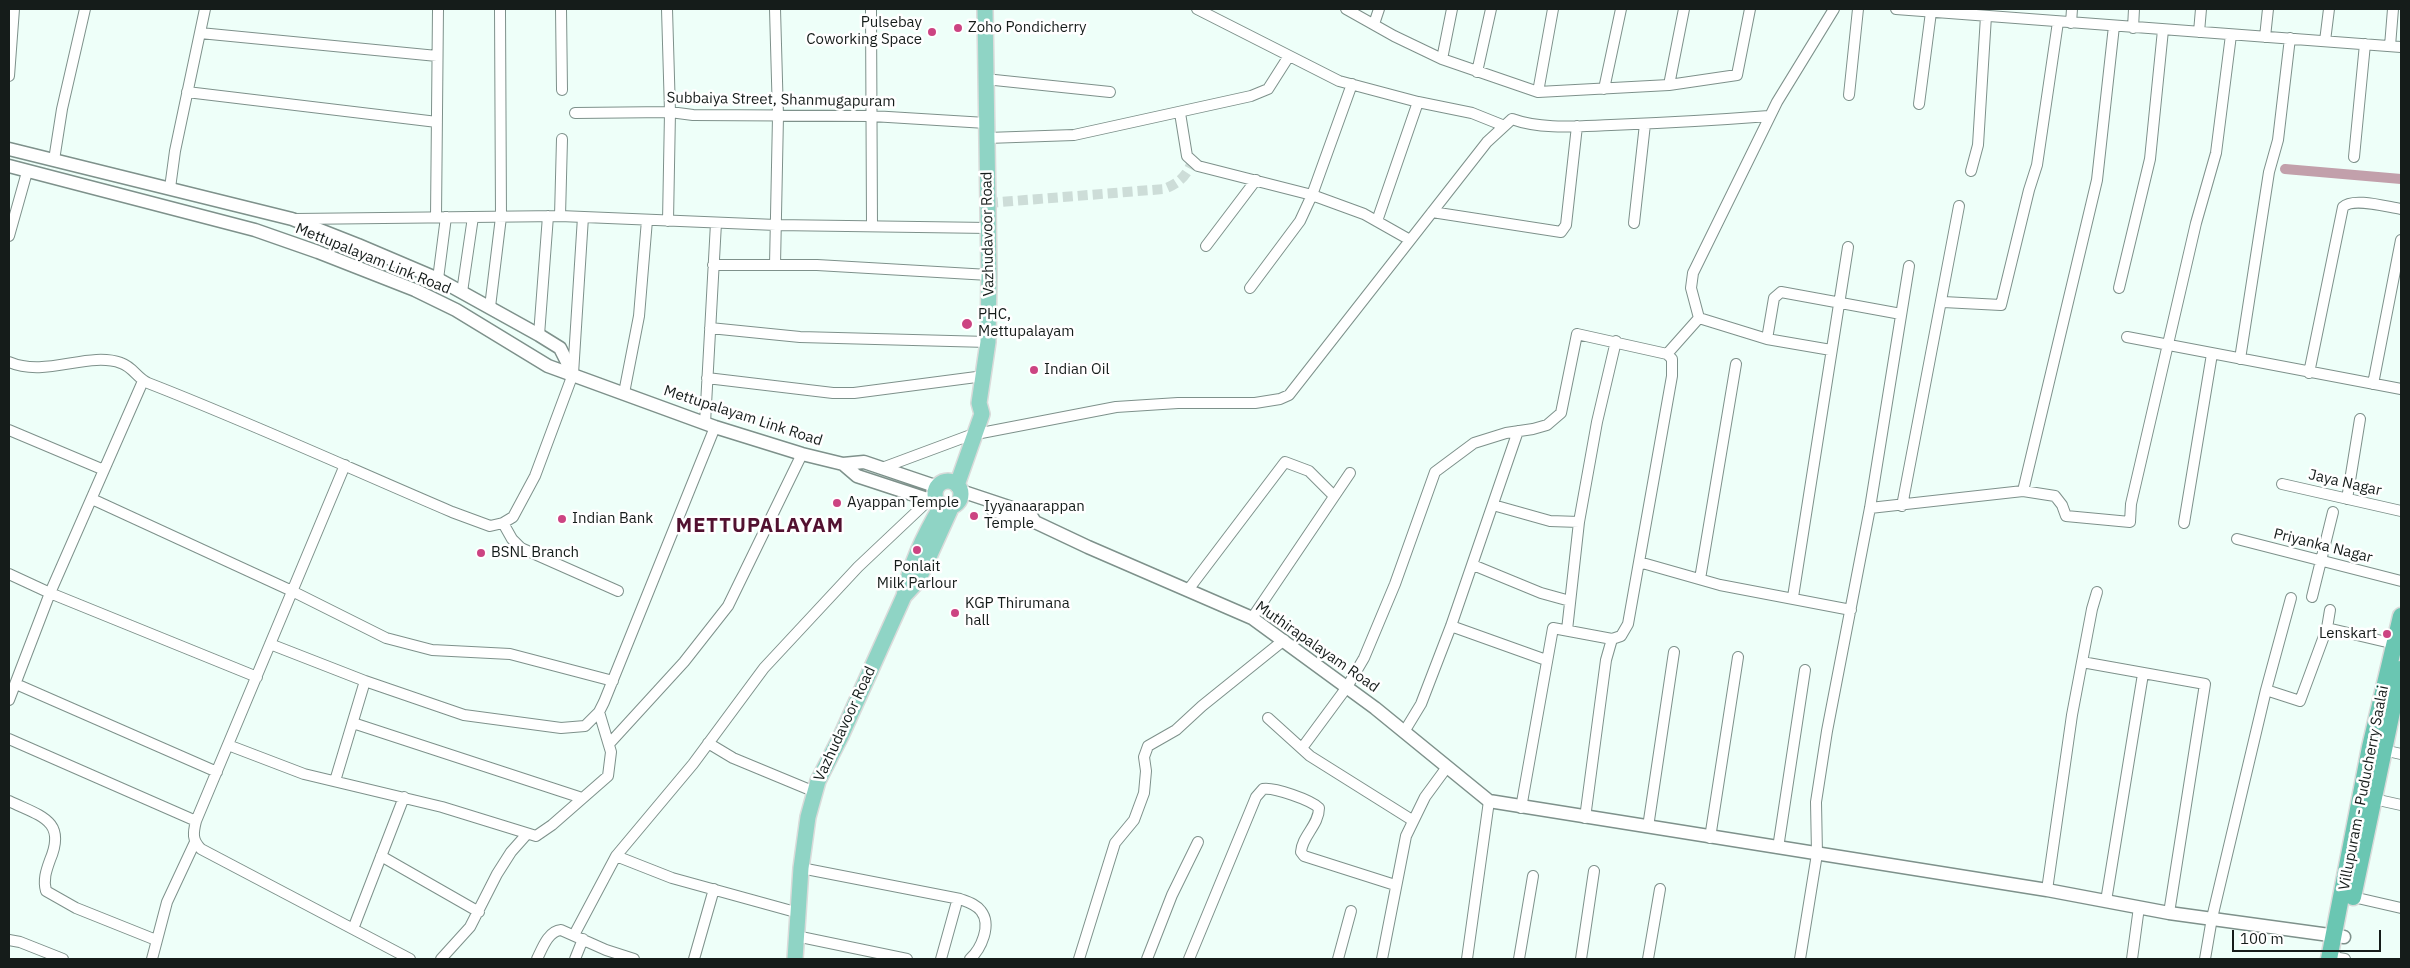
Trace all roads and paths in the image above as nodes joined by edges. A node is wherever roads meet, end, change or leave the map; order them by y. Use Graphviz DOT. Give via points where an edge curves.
graph roads {
  1 [pos="14,9"];
  2 [pos="85,9"];
  3 [pos="206,9"];
  4 [pos="438,9"];
  5 [pos="500,9"];
  6 [pos="560,9"];
  7 [pos="667,9"];
  8 [pos="775,9"];
  9 [pos="871,9"];
  10 [pos="985,9"];
  11 [pos="1196,9"];
  12 [pos="1346,9"];
  13 [pos="1379,9"];
  14 [pos="1452,9"];
  15 [pos="1491,9"];
  16 [pos="1553,9"];
  17 [pos="1621,9"];
  18 [pos="1684,9"];
  19 [pos="1750,9"];
  20 [pos="1834,9"];
  21 [pos="1858,9"];
  22 [pos="1896,9"];
  23 [pos="2072,9"];
  24 [pos="2134,9"];
  25 [pos="2201,9"];
  26 [pos="2268,9"];
  27 [pos="2329,9"];
  28 [pos="2393,9"];
  29 [pos="1931,12"];
  30 [pos="2001,13"];
  31 [pos="1986,16"];
  32 [pos="2058,22"];
  33 [pos="2071,22"];
  34 [pos="1374,24"];
  35 [pos="2114,26"];
  36 [pos="2132,28"];
  37 [pos="2163,30"];
  38 [pos="2199,32"];
  39 [pos="200,33"];
  40 [pos="2232,35"];
  41 [pos="2265,37"];
  42 [pos="2290,38"];
  43 [pos="2326,41"];
  44 [pos="2365,44"];
  45 [pos="2390,46"];
  46 [pos="2401,47"];
  47 [pos="437,56"];
  48 [pos="1289,56"];
  49 [pos="1442,59"];
  50 [pos="1477,72"];
  51 [pos="9,76"];
  52 [pos="985,80"];
  53 [pos="1352,84"];
  54 [pos="1669,85"];
  55 [pos="1604,89"];
  56 [pos="562,90"];
  57 [pos="187,92"];
  58 [pos="1110,92"];
  59 [pos="1538,92"];
  60 [pos="1849,95"];
  61 [pos="1418,102"];
  62 [pos="1919,104"];
  63 [pos="670,112"];
  64 [pos="1180,112"];
  65 [pos="575,113"];
  66 [pos="778,116"];
  67 [pos="872,116"];
  68 [pos="1769,116"];
  69 [pos="437,122"];
  70 [pos="1645,124"];
  71 [pos="1502,125"];
  72 [pos="1577,126"];
  73 [pos="986,130"];
  74 [pos="562,139"];
  75 [pos="9,149"];
  76 [pos="2354,157"];
  77 [pos="54,160"];
  78 [pos="9,166"];
  79 [pos="1971,171"];
  80 [pos="27,172"];
  81 [pos="1256,180"];
  82 [pos="170,188"];
  83 [pos="1312,195"];
  84 [pos="1959,206"];
  85 [pos="2401,209"];
  86 [pos="1432,212"];
  87 [pos="548,216"];
  88 [pos="560,216"];
  89 [pos="441,217"];
  90 [pos="473,217"];
  91 [pos="502,217"];
  92 [pos="583,217"];
  93 [pos="292,219"];
  94 [pos="647,220"];
  95 [pos="668,221"];
  96 [pos="1377,221"];
  97 [pos="1634,222"];
  98 [pos="716,223"];
  99 [pos="776,225"];
  100 [pos="872,226"];
  101 [pos="989,228"];
  102 [pos="9,236"];
  103 [pos="1410,240"];
  104 [pos="2401,240"];
  105 [pos="1206,246"];
  106 [pos="1848,247"];
  107 [pos="775,265"];
  108 [pos="713,266"];
  109 [pos="1909,266"];
  110 [pos="989,275"];
  111 [pos="438,279"];
  112 [pos="1250,288"];
  113 [pos="2119,288"];
  114 [pos="462,292"];
  115 [pos="1838,302"];
  116 [pos="1943,302"];
  117 [pos="490,307"];
  118 [pos="1901,314"];
  119 [pos="1699,318"];
  120 [pos="710,328"];
  121 [pos="539,335"];
  122 [pos="2127,337"];
  123 [pos="1767,338"];
  124 [pos="1616,341"];
  125 [pos="988,342"];
  126 [pos="2168,345"];
  127 [pos="1831,350"];
  128 [pos="1667,354"];
  129 [pos="2212,354"];
  130 [pos="2240,359"];
  131 [pos="9,362"];
  132 [pos="1736,364"];
  133 [pos="2309,373"];
  134 [pos="573,374"];
  135 [pos="984,376"];
  136 [pos="707,378"];
  137 [pos="143,381"];
  138 [pos="2373,384"];
  139 [pos="2401,389"];
  140 [pos="624,393"];
  141 [pos="2360,419"];
  142 [pos="710,425"];
  143 [pos="9,430"];
  144 [pos="1518,431"];
  145 [pos="972,435"];
  146 [pos="802,454"];
  147 [pos="843,464"];
  148 [pos="345,465"];
  149 [pos="882,468"];
  150 [pos="104,470"];
  151 [pos="1350,472"];
  152 [pos="2282,484"];
  153 [pos="2023,491"];
  154 [pos="948,495"];
  155 [pos="1334,496"];
  156 [pos="92,499"];
  157 [pos="2347,499"];
  158 [pos="1493,505"];
  159 [pos="1902,506"];
  160 [pos="1870,508"];
  161 [pos="2401,511"];
  162 [pos="2333,512"];
  163 [pos="1579,522"];
  164 [pos="503,523"];
  165 [pos="2184,523"];
  166 [pos="2236,539"];
  167 [pos="1639,562"];
  168 [pos="2322,562"];
  169 [pos="1473,565"];
  170 [pos="9,574"];
  171 [pos="1700,579"];
  172 [pos="2401,581"];
  173 [pos="1188,590"];
  174 [pos="292,591"];
  175 [pos="618,591"];
  176 [pos="2097,592"];
  177 [pos="50,593"];
  178 [pos="1793,597"];
  179 [pos="2312,597"];
  180 [pos="2291,598"];
  181 [pos="1570,601"];
  182 [pos="1851,610"];
  183 [pos="2330,610"];
  184 [pos="2401,616"];
  185 [pos="1257,621"];
  186 [pos="1450,626"];
  187 [pos="2326,628"];
  188 [pos="1567,630"];
  189 [pos="1282,638"];
  190 [pos="1612,639"];
  191 [pos="270,644"];
  192 [pos="1674,652"];
  193 [pos="2396,653"];
  194 [pos="1738,657"];
  195 [pos="1546,660"];
  196 [pos="2082,662"];
  197 [pos="2401,669"];
  198 [pos="1805,670"];
  199 [pos="2142,674"];
  200 [pos="256,677"];
  201 [pos="365,681"];
  202 [pos="613,681"];
  203 [pos="16,684"];
  204 [pos="1347,687"];
  205 [pos="2266,690"];
  206 [pos="9,700"];
  207 [pos="599,712"];
  208 [pos="1268,718"];
  209 [pos="352,723"];
  210 [pos="1404,732"];
  211 [pos="9,739"];
  212 [pos="708,743"];
  213 [pos="610,744"];
  214 [pos="228,746"];
  215 [pos="1302,748"];
  216 [pos="2377,748"];
  217 [pos="2401,754"];
  218 [pos="1447,767"];
  219 [pos="217,772"];
  220 [pos="335,781"];
  221 [pos="815,792"];
  222 [pos="404,797"];
  223 [pos="582,798"];
  224 [pos="2374,799"];
  225 [pos="9,802"];
  226 [pos="1489,802"];
  227 [pos="2401,805"];
  228 [pos="1522,808"];
  229 [pos="1584,818"];
  230 [pos="1412,820"];
  231 [pos="196,821"];
  232 [pos="1648,827"];
  233 [pos="527,834"];
  234 [pos="1710,838"];
  235 [pos="195,842"];
  236 [pos="1198,842"];
  237 [pos="1778,848"];
  238 [pos="1817,854"];
  239 [pos="381,856"];
  240 [pos="616,856"];
  241 [pos="801,868"];
  242 [pos="1594,871"];
  243 [pos="1533,876"];
  244 [pos="1395,885"];
  245 [pos="714,889"];
  246 [pos="1660,889"];
  247 [pos="2047,890"];
  248 [pos="2353,897"];
  249 [pos="2106,900"];
  250 [pos="956,905"];
  251 [pos="2139,907"];
  252 [pos="2401,908"];
  253 [pos="1351,911"];
  254 [pos="479,912"];
  255 [pos="799,912"];
  256 [pos="2169,912"];
  257 [pos="2212,918"];
  258 [pos="353,929"];
  259 [pos="796,936"];
  260 [pos="2339,936"];
  261 [pos="579,937"];
  262 [pos="9,940"];
  263 [pos="156,940"];
  264 [pos="63,959"];
  265 [pos="152,959"];
  266 [pos="410,959"];
  267 [pos="441,959"];
  268 [pos="537,959"];
  269 [pos="575,959"];
  270 [pos="634,959"];
  271 [pos="694,959"];
  272 [pos="795,959"];
  273 [pos="907,959"];
  274 [pos="941,959"];
  275 [pos="970,959"];
  276 [pos="1079,959"];
  277 [pos="1148,959"];
  278 [pos="1189,959"];
  279 [pos="1338,959"];
  280 [pos="1382,959"];
  281 [pos="1467,959"];
  282 [pos="1519,959"];
  283 [pos="1581,959"];
  284 [pos="1648,959"];
  285 [pos="1800,959"];
  286 [pos="2132,959"];
  287 [pos="2205,959"];
  288 [pos="2338,959"];
  1 -- 51 [label="street"];
  2 -- 77 [label="street"];
  3 -- 39 [label="street"];
  4 -- 47 [label="street"];
  5 -- 91 [label="street"];
  6 -- 56 [label="street"];
  7 -- 63 [label="street"];
  8 -- 66 [label="street"];
  9 -- 67 [label="street"];
  10 -- 52 [label="main road, Vazhudavoor Road"];
  11 -- 48 [label="street"];
  12 -- 34 [label="street"];
  13 -- 34 [label="street"];
  14 -- 49 [label="street"];
  15 -- 50 [label="street"];
  16 -- 59 [label="street"];
  17 -- 55 [label="street"];
  18 -- 54 [label="street"];
  19 -- 54 [label="street" via="1737,75"];
  20 -- 68 [label="street"];
  21 -- 60 [label="street"];
  22 -- 29 [label="street"];
  23 -- 33 [label="street"];
  24 -- 36 [label="street"];
  25 -- 38 [label="street"];
  26 -- 41 [label="street"];
  27 -- 43 [label="street"];
  28 -- 45 [label="street"];
  29 -- 31 [label="street"];
  29 -- 62 [label="street"];
  30 -- 31 [label="street"];
  30 -- 32 [label="street"];
  31 -- 79 [label="street" via="1978,145"];
  32 -- 33 [label="street"];
  32 -- 116 [label="street" via="2037,165 2001,306"];
  33 -- 35 [label="street"];
  34 -- 49 [label="street"];
  35 -- 36 [label="street"];
  35 -- 153 [label="street" via="2093,202"];
  36 -- 37 [label="street"];
  37 -- 38 [label="street"];
  37 -- 113 [label="street" via="2150,159"];
  38 -- 40 [label="street"];
  39 -- 47 [label="street"];
  39 -- 57 [label="street"];
  40 -- 41 [label="street"];
  40 -- 126 [label="street" via="2216,153"];
  41 -- 42 [label="street"];
  42 -- 43 [label="street"];
  42 -- 130 [label="street" via="2278,140 2269,172"];
  43 -- 44 [label="street"];
  44 -- 45 [label="street"];
  44 -- 76 [label="street"];
  45 -- 46 [label="street"];
  47 -- 69 [label="street"];
  48 -- 53 [label="street" via="1339,81"];
  48 -- 64 [label="street, Subbaiya Street, Shanmugapuram" via="1264,92"];
  49 -- 50 [label="street"];
  50 -- 59 [label="street"];
  52 -- 58 [label="street"];
  52 -- 73 [label="main road, Vazhudavoor Road"];
  53 -- 61 [label="street"];
  53 -- 83 [label="street"];
  54 -- 55 [label="street"];
  55 -- 59 [label="street"];
  57 -- 69 [label="street"];
  57 -- 82 [label="street"];
  61 -- 71 [label="street" via="1472,113"];
  61 -- 96 [label="street"];
  63 -- 65 [label="street, Subbaiya Street, Shanmugapuram"];
  63 -- 66 [label="street, Subbaiya Street, Shanmugapuram" via="692,116"];
  63 -- 95 [label="street"];
  64 -- 73 [label="street, Subbaiya Street, Shanmugapuram" via="1074,136"];
  64 -- 81 [label="street" via="1187,156 1192,162"];
  66 -- 67 [label="street, Subbaiya Street, Shanmugapuram"];
  66 -- 99 [label="street"];
  67 -- 73 [label="street, Subbaiya Street, Shanmugapuram"];
  67 -- 100 [label="street"];
  68 -- 70 [label="street"];
  68 -- 119 [label="street" via="1693,273 1691,288"];
  69 -- 89 [label="street"];
  70 -- 72 [label="street"];
  70 -- 97 [label="street"];
  71 -- 72 [label="street" via="1512,118 1534,124"];
  71 -- 86 [label="street"];
  72 -- 86 [label="street" via="1566,225 1561,232"];
  73 -- 101 [label="main road, Vazhudavoor Road"];
  74 -- 88 [label="street"];
  75 -- 77 [label="street"];
  77 -- 82 [label="street"];
  78 -- 80 [label="street, Mettupalayam Link Road"];
  80 -- 102 [label="street"];
  80 -- 134 [label="street, Mettupalayam Link Road" via="255,230 318,252 415,290 456,310 548,366"];
  81 -- 83 [label="street"];
  81 -- 105 [label="street"];
  82 -- 93 [label="street"];
  83 -- 96 [label="street"];
  83 -- 112 [label="street" via="1300,220"];
  84 -- 116 [label="street"];
  85 -- 133 [label="street" via="2355,202 2343,207"];
  86 -- 103 [label="street"];
  87 -- 88 [label="street"];
  87 -- 91 [label="street"];
  87 -- 121 [label="street"];
  88 -- 92 [label="street"];
  89 -- 90 [label="street"];
  89 -- 93 [label="street"];
  89 -- 111 [label="street"];
  90 -- 91 [label="street"];
  90 -- 114 [label="street"];
  91 -- 117 [label="street"];
  92 -- 94 [label="street"];
  92 -- 134 [label="street"];
  93 -- 111 [label="street"];
  94 -- 95 [label="street"];
  94 -- 140 [label="street" via="639,316"];
  95 -- 98 [label="street"];
  96 -- 103 [label="street"];
  98 -- 99 [label="street"];
  98 -- 108 [label="street"];
  99 -- 100 [label="street"];
  99 -- 107 [label="street"];
  100 -- 101 [label="street"];
  101 -- 110 [label="main road, Vazhudavoor Road"];
  103 -- 145 [label="street" via="1289,395 1255,403 1116,407"];
  104 -- 138 [label="street"];
  106 -- 115 [label="street"];
  107 -- 108 [label="street"];
  107 -- 110 [label="street" via="817,264"];
  108 -- 120 [label="street"];
  109 -- 118 [label="street"];
  110 -- 125 [label="main road, Vazhudavoor Road"];
  111 -- 114 [label="street"];
  114 -- 117 [label="street"];
  115 -- 118 [label="street"];
  115 -- 123 [label="street" via="1789,293 1777,294"];
  115 -- 127 [label="street"];
  116 -- 159 [label="street"];
  117 -- 121 [label="street"];
  118 -- 160 [label="street"];
  119 -- 123 [label="street"];
  119 -- 128 [label="street"];
  120 -- 125 [label="street" via="800,337"];
  120 -- 136 [label="street"];
  121 -- 134 [label="street" via="560,348"];
  122 -- 126 [label="street"];
  123 -- 127 [label="street"];
  124 -- 128 [label="street"];
  124 -- 144 [label="street" via="1577,334 1561,413 1546,425"];
  124 -- 163 [label="street"];
  125 -- 135 [label="main road, Vazhudavoor Road"];
  126 -- 129 [label="street"];
  126 -- 153 [label="street" via="2131,504 2130,522 2066,516 2055,496"];
  127 -- 178 [label="street"];
  128 -- 167 [label="street" via="1672,359 1672,376"];
  129 -- 130 [label="street"];
  129 -- 165 [label="street"];
  130 -- 133 [label="street"];
  131 -- 137 [label="street" via="40,368 102,360 120,362 130,367"];
  132 -- 171 [label="street"];
  133 -- 138 [label="street"];
  134 -- 140 [label="street, Mettupalayam Link Road"];
  134 -- 164 [label="street" via="532,484 513,516"];
  135 -- 136 [label="street" via="854,393"];
  135 -- 145 [label="main road, Vazhudavoor Road" via="979,403 973,413"];
  136 -- 142 [label="street"];
  137 -- 148 [label="street"];
  137 -- 150 [label="street"];
  138 -- 139 [label="street"];
  140 -- 142 [label="street, Mettupalayam Link Road"];
  141 -- 157 [label="street"];
  142 -- 146 [label="street, Mettupalayam Link Road"];
  142 -- 202 [label="street"];
  143 -- 150 [label="street"];
  144 -- 158 [label="street"];
  144 -- 204 [label="street" via="1474,442 1436,472 1396,584 1364,658"];
  145 -- 149 [label="street"];
  145 -- 154 [label="main road, Vazhudavoor Road"];
  146 -- 147 [label="street, Mettupalayam Link Road"];
  146 -- 213 [label="street" via="728,606 684,662"];
  147 -- 149 [label="street, Mettupalayam Link Road" via="864,462"];
  147 -- 154 [label="street" via="858,476"];
  148 -- 164 [label="street" via="490,526"];
  148 -- 174 [label="street"];
  149 -- 154 [label="street, Mettupalayam Link Road"];
  150 -- 156 [label="street"];
  151 -- 155 [label="street"];
  152 -- 157 [label="street, Jaya Nagar"];
  153 -- 159 [label="street"];
  154 -- 173 [label="street, Muthirapalayam Road" via="1025,522 1035,522"];
  154 -- 212 [label="street" via="858,567 764,668"];
  154 -- 221 [label="main road, Vazhudavoor Road" via="918,581 904,596"];
  155 -- 173 [label="street" via="1309,470 1285,462"];
  155 -- 185 [label="street"];
  156 -- 174 [label="street"];
  156 -- 177 [label="street"];
  157 -- 161 [label="street, Jaya Nagar"];
  158 -- 163 [label="street" via="1542,519"];
  158 -- 169 [label="street"];
  159 -- 160 [label="street"];
  160 -- 182 [label="street"];
  162 -- 168 [label="street"];
  163 -- 181 [label="street"];
  164 -- 175 [label="street" via="521,548"];
  166 -- 168 [label="street, Priyanka Nagar"];
  167 -- 171 [label="street"];
  167 -- 190 [label="street" via="1628,624 1621,636"];
  168 -- 172 [label="street, Priyanka Nagar"];
  168 -- 179 [label="street"];
  169 -- 181 [label="street" via="1541,593"];
  169 -- 186 [label="street"];
  170 -- 177 [label="street"];
  171 -- 178 [label="street"];
  173 -- 185 [label="street, Muthirapalayam Road"];
  174 -- 191 [label="street"];
  174 -- 202 [label="street" via="406,645 449,652 510,654"];
  176 -- 196 [label="street"];
  177 -- 200 [label="street"];
  177 -- 203 [label="street"];
  178 -- 182 [label="street"];
  180 -- 205 [label="street"];
  181 -- 188 [label="street"];
  182 -- 238 [label="street" via="1816,802"];
  183 -- 187 [label="street"];
  184 -- 193 [label="highway, Villupuram - Puducherry Saalai"];
  185 -- 189 [label="street, Muthirapalayam Road"];
  186 -- 195 [label="street"];
  186 -- 210 [label="street" via="1421,704"];
  187 -- 193 [label="street"];
  187 -- 205 [label="street" via="2300,701"];
  188 -- 190 [label="street"];
  188 -- 195 [label="street" via="1553,628"];
  189 -- 204 [label="street, Muthirapalayam Road"];
  189 -- 276 [label="street" via="1176,730 1148,746 1144,756 1144,793 1134,820 1115,843"];
  190 -- 229 [label="street" via="1606,660"];
  191 -- 200 [label="street"];
  191 -- 201 [label="street"];
  192 -- 232 [label="street"];
  193 -- 216 [label="highway, Villupuram - Puducherry Saalai"];
  194 -- 234 [label="street"];
  195 -- 228 [label="street"];
  196 -- 199 [label="street"];
  196 -- 247 [label="street"];
  197 -- 216 [label="highway, Villupuram - Puducherry Saalai"];
  198 -- 237 [label="street"];
  199 -- 249 [label="street"];
  199 -- 256 [label="street" via="2205,684"];
  200 -- 214 [label="street"];
  201 -- 207 [label="street" via="475,717 578,728 585,726"];
  201 -- 209 [label="street"];
  202 -- 207 [label="street"];
  203 -- 206 [label="street"];
  203 -- 219 [label="street"];
  204 -- 210 [label="street, Muthirapalayam Road"];
  204 -- 215 [label="street"];
  205 -- 257 [label="street"];
  207 -- 213 [label="street"];
  208 -- 215 [label="street"];
  209 -- 220 [label="street"];
  209 -- 223 [label="street"];
  210 -- 218 [label="street, Muthirapalayam Road"];
  211 -- 231 [label="street"];
  212 -- 221 [label="street" via="733,758"];
  212 -- 240 [label="street"];
  213 -- 223 [label="street" via="608,776"];
  214 -- 219 [label="street"];
  214 -- 220 [label="street" via="281,767"];
  215 -- 230 [label="street"];
  216 -- 217 [label="street"];
  216 -- 224 [label="highway, Villupuram - Puducherry Saalai"];
  216 -- 260 [label="highway, Villupuram - Puducherry Saalai"];
  218 -- 226 [label="street, Muthirapalayam Road"];
  218 -- 230 [label="street"];
  219 -- 231 [label="street"];
  220 -- 222 [label="street"];
  221 -- 241 [label="main road, Vazhudavoor Road"];
  222 -- 233 [label="street"];
  222 -- 239 [label="street"];
  223 -- 233 [label="street" via="542,833 536,836"];
  224 -- 227 [label="street"];
  224 -- 248 [label="highway, Villupuram - Puducherry Saalai"];
  225 -- 263 [label="street" via="47,820 56,832 55,849 45,877 46,891 76,908"];
  226 -- 228 [label="street"];
  226 -- 281 [label="street"];
  228 -- 229 [label="street"];
  229 -- 232 [label="street"];
  230 -- 244 [label="street"];
  231 -- 235 [label="street"];
  232 -- 234 [label="street"];
  233 -- 254 [label="street" via="496,874"];
  234 -- 237 [label="street"];
  235 -- 258 [label="street" via="202,849"];
  235 -- 263 [label="street" via="167,902"];
  236 -- 277 [label="street" via="1172,896"];
  237 -- 238 [label="street"];
  238 -- 247 [label="street"];
  238 -- 285 [label="street"];
  239 -- 254 [label="street"];
  239 -- 258 [label="street"];
  240 -- 245 [label="street" via="652,871"];
  240 -- 261 [label="street"];
  241 -- 255 [label="main road, Vazhudavoor Road"];
  241 -- 275 [label="street" via="974,904 985,921 981,943"];
  242 -- 283 [label="street"];
  243 -- 282 [label="street"];
  244 -- 278 [label="street" via="1304,856 1302,845 1312,830 1319,808 1271,788 1263,789 1248,814"];
  244 -- 280 [label="street"];
  245 -- 255 [label="street"];
  245 -- 271 [label="street"];
  246 -- 284 [label="street"];
  247 -- 249 [label="street"];
  248 -- 252 [label="street"];
  248 -- 260 [label="highway, Villupuram - Puducherry Saalai"];
  249 -- 251 [label="street"];
  250 -- 274 [label="street"];
  251 -- 256 [label="street"];
  251 -- 286 [label="street"];
  253 -- 279 [label="street"];
  254 -- 267 [label="street"];
  255 -- 259 [label="main road, Vazhudavoor Road"];
  256 -- 257 [label="street"];
  257 -- 260 [label="street"];
  257 -- 287 [label="street"];
  258 -- 266 [label="street"];
  259 -- 272 [label="main road, Vazhudavoor Road"];
  259 -- 273 [label="street"];
  260 -- 288 [label="highway, Villupuram - Puducherry Saalai"];
  261 -- 268 [label="street" via="561,930 553,932"];
  261 -- 269 [label="street"];
  261 -- 270 [label="street"];
  262 -- 264 [label="street"];
  263 -- 265 [label="street"];
}
